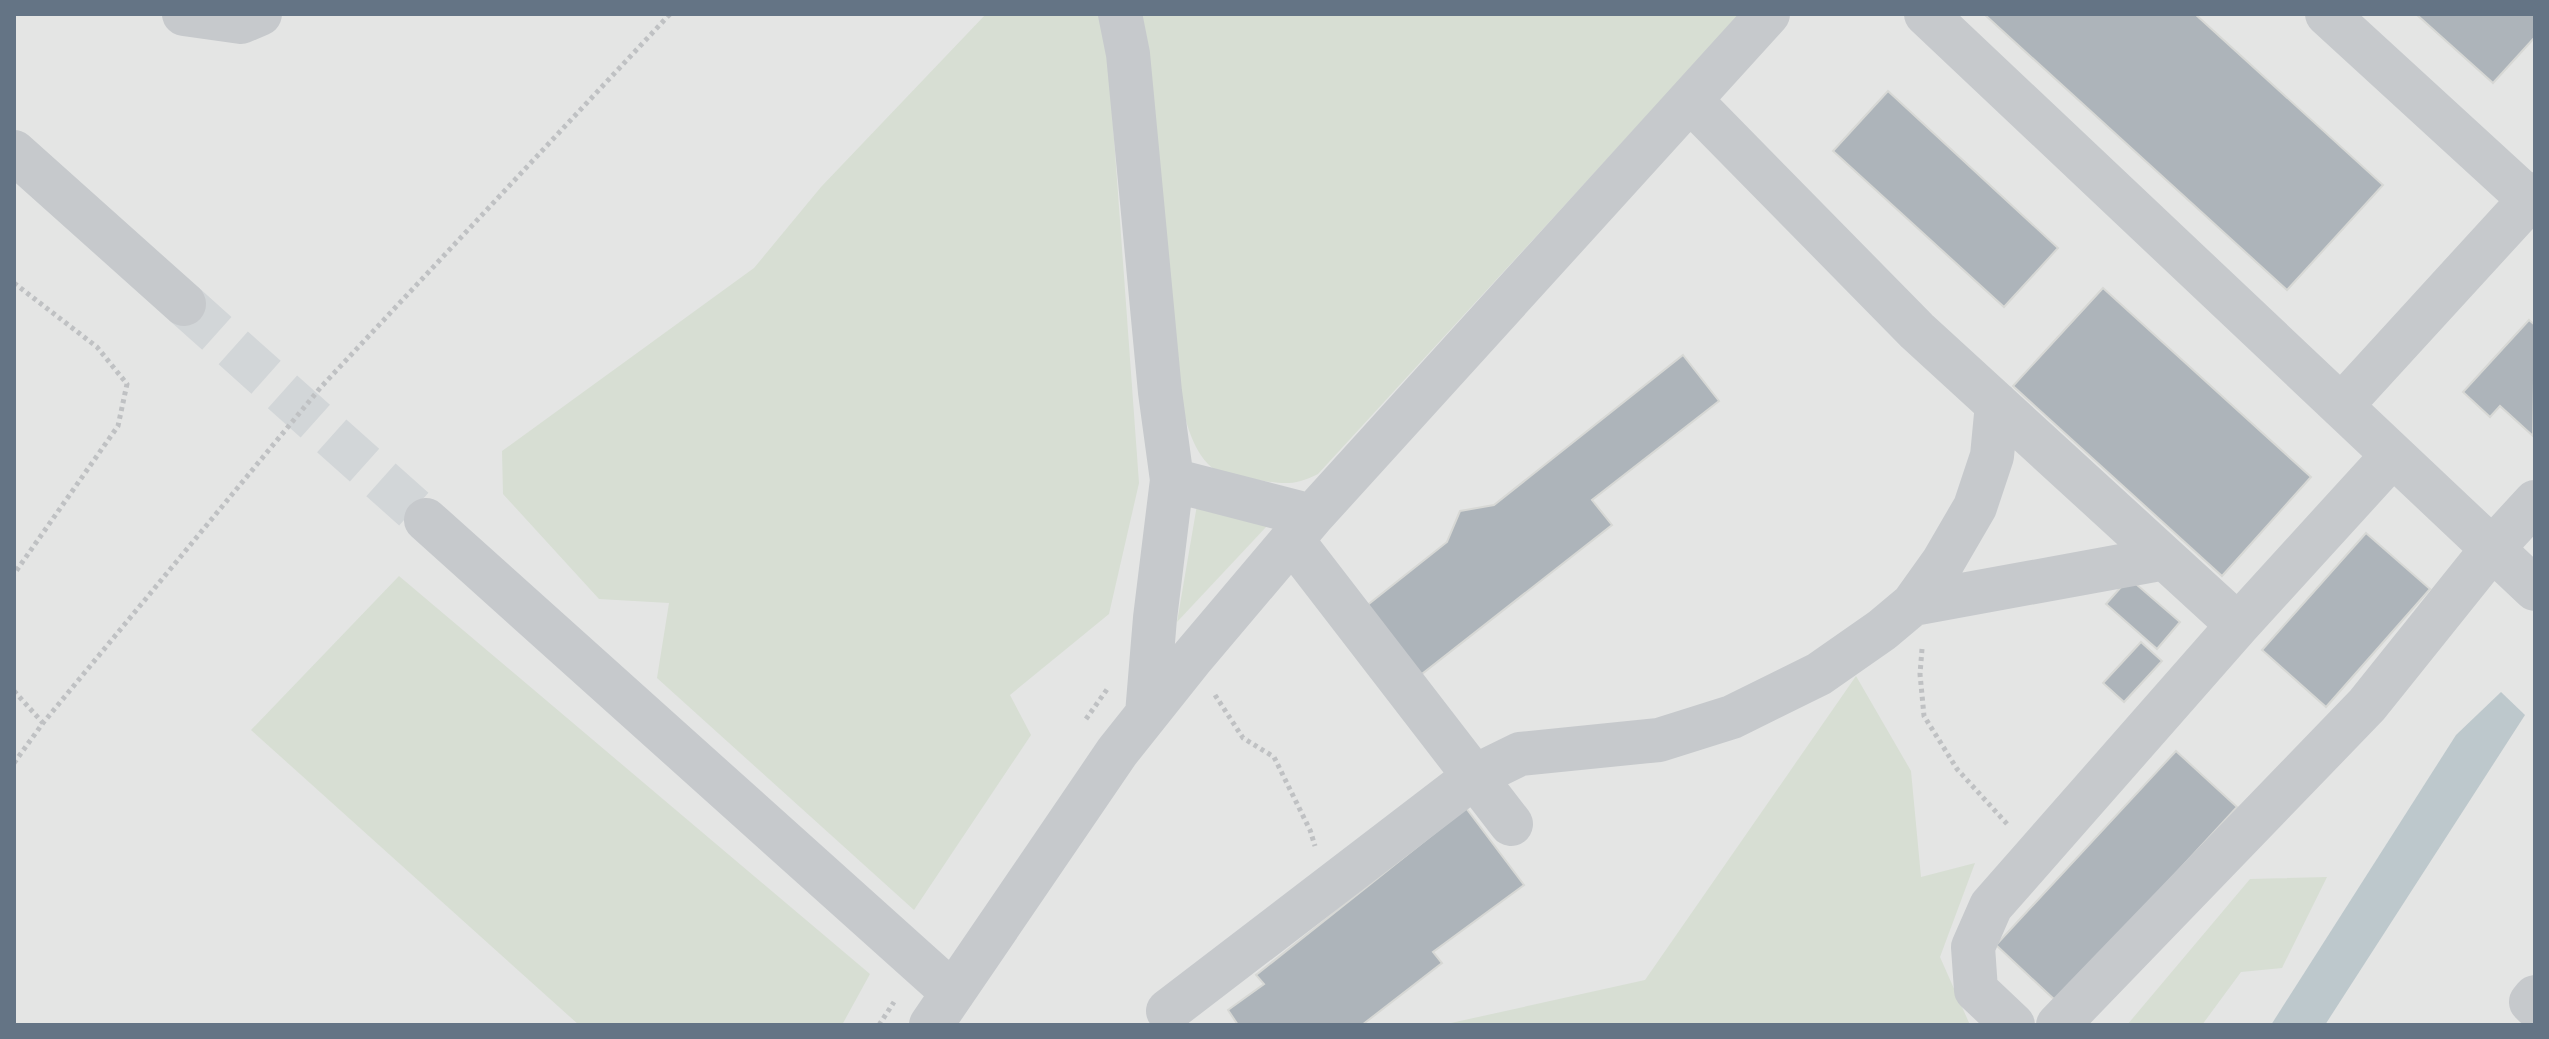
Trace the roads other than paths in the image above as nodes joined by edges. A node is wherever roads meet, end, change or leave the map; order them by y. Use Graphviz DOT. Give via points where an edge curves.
graph roads {
  1 [pos="184,14"];
  2 [pos="260,14"];
  3 [pos="1120,14"];
  4 [pos="1768,14"];
  5 [pos="1926,14"];
  6 [pos="2327,14"];
  7 [pos="1690,100"];
  8 [pos="14,152"];
  9 [pos="2532,197"];
  10 [pos="184,304"];
  11 [pos="1997,404"];
  12 [pos="2341,406"];
  13 [pos="2393,455"];
  14 [pos="1172,480"];
  15 [pos="2535,502"];
  16 [pos="426,520"];
  17 [pos="1302,528"];
  18 [pos="2492,549"];
  19 [pos="2165,558"];
  20 [pos="2535,589"];
  21 [pos="1913,604"];
  22 [pos="2238,625"];
  23 [pos="1147,714"];
  24 [pos="1475,776"];
  25 [pos="1511,824"];
  26 [pos="2535,997"];
  27 [pos="2535,1006"];
  28 [pos="942,1009"];
  29 [pos="1166,1020"];
  30 [pos="2013,1025"];
  31 [pos="2058,1025"];
  1 -- 2 [label="lane" via="241,22"];
  3 -- 14 [label="lane"];
  4 -- 7 [label="lane"];
  5 -- 12 [label="lane"];
  6 -- 9 [label="lane"];
  7 -- 11 [label="lane" via="1917,331"];
  7 -- 17 [label="lane"];
  8 -- 10 [label="lane"];
  9 -- 12 [label="lane"];
  11 -- 19 [label="lane"];
  11 -- 21 [label="lane" via="1992,456 1975,507"];
  12 -- 13 [label="lane"];
  13 -- 18 [label="lane"];
  13 -- 22 [label="lane"];
  14 -- 17 [label="lane"];
  14 -- 23 [label="lane"];
  15 -- 18 [label="lane"];
  16 -- 28 [label="lane"];
  17 -- 23 [label="lane"];
  17 -- 24 [label="lane"];
  18 -- 20 [label="lane"];
  18 -- 31 [label="lane" via="2367,705"];
  19 -- 21 [label="lane"];
  19 -- 22 [label="lane"];
  21 -- 24 [label="lane" via="1819,674 1732,717 1659,740 1520,754"];
  22 -- 30 [label="lane" via="1991,906 1973,947 1976,990"];
  23 -- 28 [label="lane"];
  24 -- 25 [label="lane"];
  24 -- 29 [label="lane"];
  26 -- 27 [label="lane"];
}
